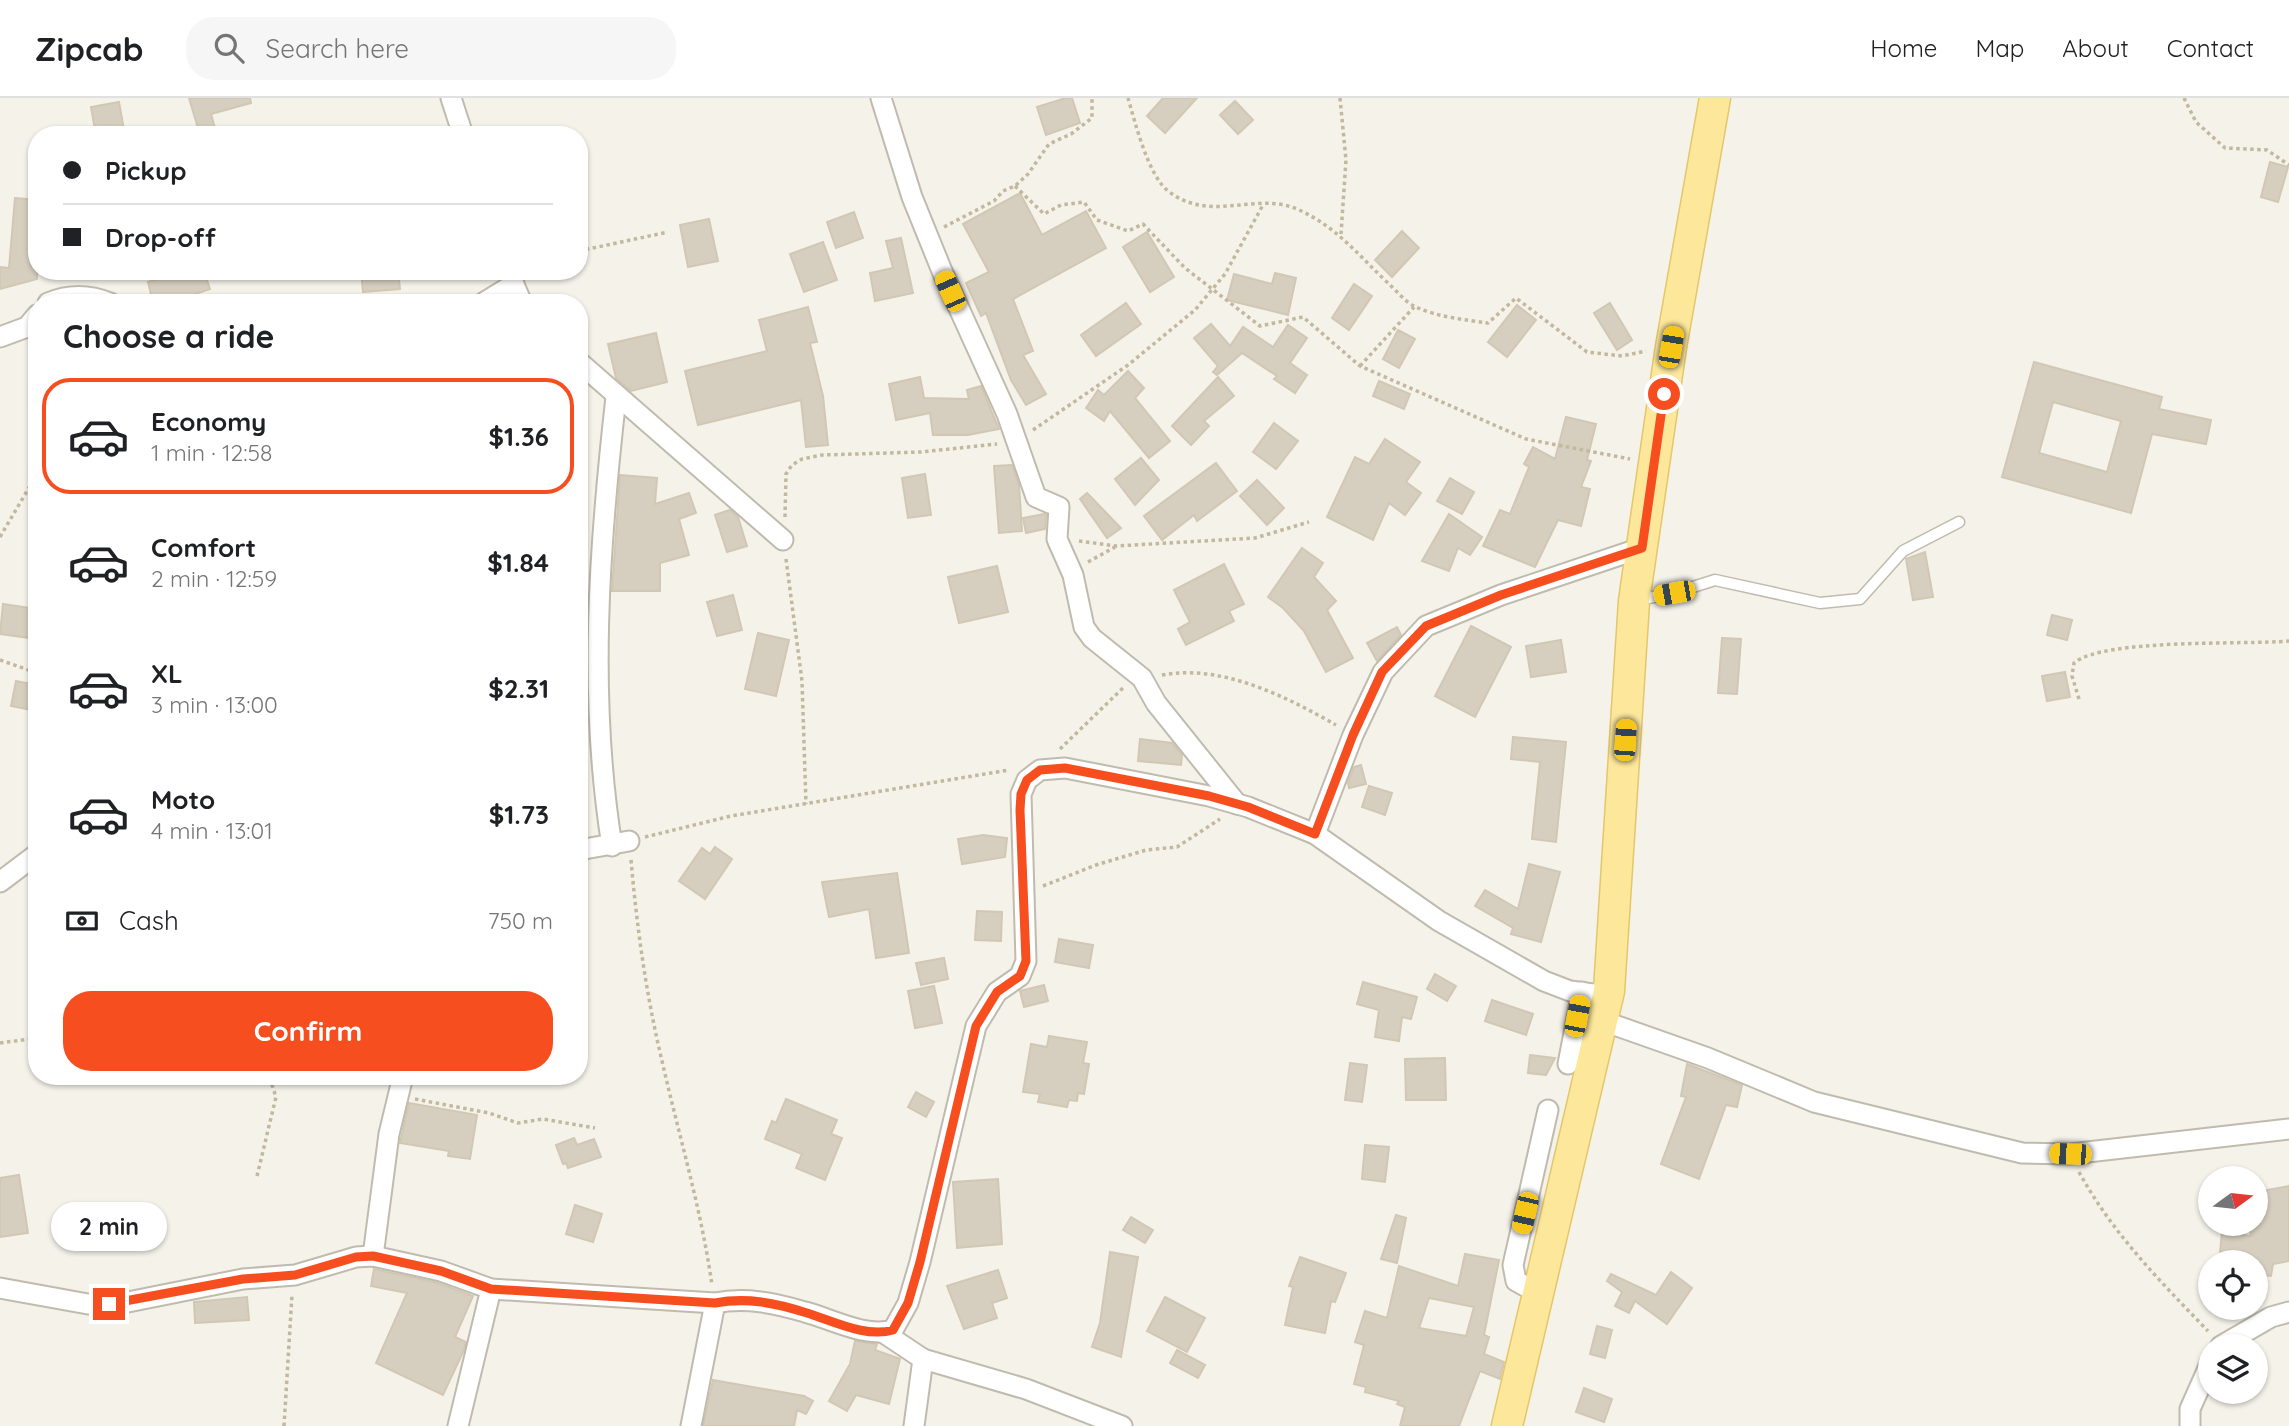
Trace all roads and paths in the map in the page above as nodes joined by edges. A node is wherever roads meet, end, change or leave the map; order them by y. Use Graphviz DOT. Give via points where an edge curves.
graph roads {
  1 [pos="450,98"];
  2 [pos="881,98"];
  3 [pos="1092,98"];
  4 [pos="1128,98"];
  5 [pos="1340,98"];
  6 [pos="1715,98"];
  7 [pos="2184,98"];
  8 [pos="460,126"];
  9 [pos="2289,165"];
  10 [pos="1015,186"];
  11 [pos="1263,205"];
  12 [pos="668,232"];
  13 [pos="1341,234"];
  14 [pos="930,238"];
  15 [pos="588,249"];
  16 [pos="509,280"];
  17 [pos="1211,291"];
  18 [pos="493,294"];
  19 [pos="1414,307"];
  20 [pos="28,326"];
  21 [pos="0,337"];
  22 [pos="1671,347"];
  23 [pos="1360,366"];
  24 [pos="588,371"];
  25 [pos="616,397"];
  26 [pos="1015,442"];
  27 [pos="1653,464"];
  28 [pos="28,489"];
  29 [pos="1309,522"];
  30 [pos="1959,522"];
  31 [pos="0,537"];
  32 [pos="1057,539"];
  33 [pos="783,540"];
  34 [pos="1116,546"];
  35 [pos="1642,548"];
  36 [pos="1073,575"];
  37 [pos="1633,601"];
  38 [pos="2289,642"];
  39 [pos="0,660"];
  40 [pos="28,670"];
  41 [pos="1142,678"];
  42 [pos="2079,699"];
  43 [pos="1353,735"];
  44 [pos="1040,770"];
  45 [pos="806,804"];
  46 [pos="1237,804"];
  47 [pos="1315,834"];
  48 [pos="621,844"];
  49 [pos="588,849"];
  50 [pos="28,861"];
  51 [pos="0,882"];
  52 [pos="1024,892"];
  53 [pos="1595,991"];
  54 [pos="1603,1021"];
  55 [pos="28,1039"];
  56 [pos="0,1043"];
  57 [pos="1568,1064"];
  58 [pos="273,1085"];
  59 [pos="401,1086"];
  60 [pos="1548,1110"];
  61 [pos="595,1128"];
  62 [pos="2289,1129"];
  63 [pos="2070,1154"];
  64 [pos="257,1177"];
  65 [pos="373,1256"];
  66 [pos="295,1275"];
  67 [pos="0,1288"];
  68 [pos="491,1289"];
  69 [pos="1539,1294"];
  70 [pos="715,1303"];
  71 [pos="2289,1312"];
  72 [pos="884,1333"];
  73 [pos="2210,1334"];
  74 [pos="2242,1334"];
  75 [pos="923,1359"];
  76 [pos="2198,1391"];
  77 [pos="284,1426"];
  78 [pos="458,1426"];
  79 [pos="691,1426"];
  80 [pos="914,1426"];
  81 [pos="1122,1426"];
  82 [pos="1507,1426"];
  83 [pos="2190,1426"];
  1 -- 8 [label="street"];
  2 -- 14 [label="street"];
  3 -- 10 [label="path" via="1092,118 1049,144"];
  4 -- 11 [label="path" via="1142,141 1166,189 1203,207"];
  5 -- 13 [label="path" via="1346,160"];
  6 -- 22 [label="main road"];
  7 -- 9 [label="path" via="2196,122 2225,148 2267,150"];
  10 -- 14 [label="path"];
  10 -- 17 [label="path" via="1044,214 1061,205 1084,202 1097,220 1128,231 1143,224"];
  11 -- 13 [label="path" via="1293,207"];
  11 -- 17 [label="path"];
  12 -- 15 [label="path"];
  13 -- 19 [label="path"];
  14 -- 26 [label="street"];
  16 -- 18 [label="street"];
  17 -- 23 [label="path" via="1260,327 1303,317"];
  17 -- 26 [label="path" via="1152,347"];
  19 -- 22 [label="path" via="1484,323 1516,298 1587,352 1622,356"];
  19 -- 23 [label="path"];
  20 -- 21 [label="street"];
  22 -- 27 [label="main road"];
  23 -- 27 [label="path" via="1526,439"];
  24 -- 25 [label="street"];
  25 -- 33 [label="street"];
  25 -- 48 [label="street" via="603,512 597,639 603,789"];
  26 -- 32 [label="street" via="1036,497 1059,508"];
  26 -- 33 [label="path" via="802,459 786,474"];
  27 -- 35 [label="main road"];
  28 -- 31 [label="path"];
  29 -- 34 [label="path" via="1255,538"];
  30 -- 37 [label="lane" via="1903,551 1860,599 1820,603 1715,580"];
  32 -- 34 [label="path"];
  32 -- 36 [label="street"];
  33 -- 45 [label="path" via="802,681"];
  34 -- 36 [label="path"];
  35 -- 37 [label="main road"];
  35 -- 43 [label="street" via="1501,595 1426,626 1382,672"];
  36 -- 41 [label="street" via="1084,627"];
  37 -- 53 [label="main road"];
  38 -- 42 [label="path" via="2095,652 2074,663 2072,676"];
  39 -- 40 [label="path"];
  41 -- 43 [label="path" via="1174,672 1241,681 1295,702"];
  41 -- 44 [label="path" via="1110,698"];
  41 -- 46 [label="street" via="1156,703"];
  43 -- 47 [label="street"];
  44 -- 45 [label="path" via="999,771"];
  44 -- 46 [label="street" via="1065,768"];
  44 -- 52 [label="street" via="1027,780 1021,794"];
  45 -- 48 [label="path" via="731,816"];
  46 -- 47 [label="street"];
  46 -- 52 [label="path" via="1177,847 1134,853"];
  47 -- 53 [label="street" via="1439,921 1544,981"];
  48 -- 49 [label="street"];
  48 -- 70 [label="path" via="661,1060 697,1196"];
  50 -- 51 [label="street"];
  52 -- 72 [label="street" via="1026,961 1020,976 997,992 976,1026 908,1303 893,1330"];
  53 -- 54 [label="main road"];
  53 -- 57 [label="street"];
  54 -- 63 [label="street" via="1814,1102 2022,1153"];
  54 -- 69 [label="main road"];
  55 -- 56 [label="path"];
  58 -- 64 [label="path" via="276,1097"];
  59 -- 61 [label="path" via="518,1123 543,1119"];
  59 -- 65 [label="street" via="389,1134"];
  60 -- 69 [label="street" via="1514,1265 1516,1281"];
  62 -- 63 [label="street"];
  63 -- 73 [label="path" via="2102,1213"];
  65 -- 66 [label="street"];
  65 -- 68 [label="street" via="441,1271"];
  66 -- 67 [label="street" via="243,1279 109,1304"];
  66 -- 77 [label="path"];
  68 -- 70 [label="street"];
  68 -- 78 [label="street"];
  69 -- 82 [label="main road"];
  70 -- 72 [label="street" via="751,1300"];
  70 -- 79 [label="street"];
  71 -- 74 [label="street"];
  72 -- 75 [label="street"];
  75 -- 80 [label="street"];
  75 -- 81 [label="street" via="1026,1389"];
  76 -- 83 [label="street" via="2190,1409"];
}
